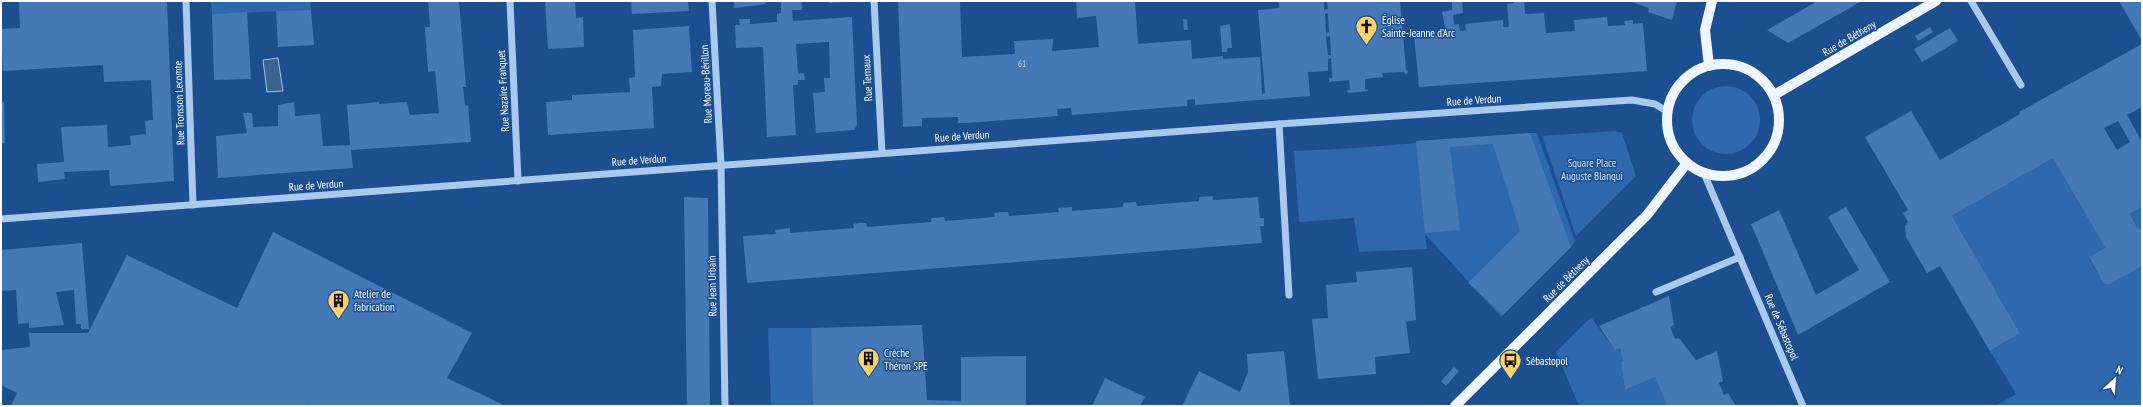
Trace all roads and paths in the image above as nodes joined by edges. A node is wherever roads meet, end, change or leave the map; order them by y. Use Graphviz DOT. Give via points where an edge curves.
graph roads {
  1 [pos="186,1"];
  2 [pos="510,1"];
  3 [pos="712,1"];
  4 [pos="874,1"];
  5 [pos="1712,1"];
  6 [pos="1936,1"];
  7 [pos="1971,1"];
  8 [pos="1709,66"];
  9 [pos="2021,85"];
  10 [pos="1774,95"];
  11 [pos="1668,112"];
  12 [pos="1279,124"];
  13 [pos="882,153"];
  14 [pos="1687,163"];
  15 [pos="721,165"];
  16 [pos="1706,173"];
  17 [pos="518,181"];
  18 [pos="193,205"];
  19 [pos="1,219"];
  20 [pos="1740,257"];
  21 [pos="1656,292"];
  22 [pos="1289,295"];
  23 [pos="725,406"];
  24 [pos="1455,406"];
  25 [pos="1804,406"];
  1 -- 18 [label="street, Rue Tronsson Lecomte"];
  2 -- 17 [label="street, Rue Nazaire Franquet"];
  3 -- 15 [label="street, Rue Moreau-Bérillon"];
  4 -- 13 [label="street, Rue Ternaux"];
  5 -- 8 [label="main road" via="1705,30"];
  6 -- 10 [label="main road, Rue de Bétheny"];
  7 -- 9 [label="street"];
  8 -- 10 [label="main road" via="1728,64 1746,69 1765,83"];
  8 -- 11 [label="main road" via="1695,72 1683,82 1674,94"];
  10 -- 16 [label="main road" via="1779,113 1778,131 1772,149 1760,163 1743,173 1725,176"];
  11 -- 12 [label="street, Rue de Verdun" via="1655,104 1632,100"];
  11 -- 14 [label="main road" via="1668,131 1675,148"];
  12 -- 13 [label="street, Rue de Verdun"];
  12 -- 22 [label="street"];
  13 -- 15 [label="street, Rue de Verdun"];
  14 -- 16 [label="main road"];
  14 -- 24 [label="main road, Rue de Bétheny" via="1647,215"];
  15 -- 17 [label="street, Rue de Verdun"];
  15 -- 23 [label="street, Rue Jean Urbain"];
  16 -- 20 [label="street, Rue de Sébastopol"];
  17 -- 18 [label="street, Rue de Verdun"];
  18 -- 19 [label="street, Rue de Verdun"];
  20 -- 21 [label="street"];
  20 -- 25 [label="street, Rue de Sébastopol"];
}
